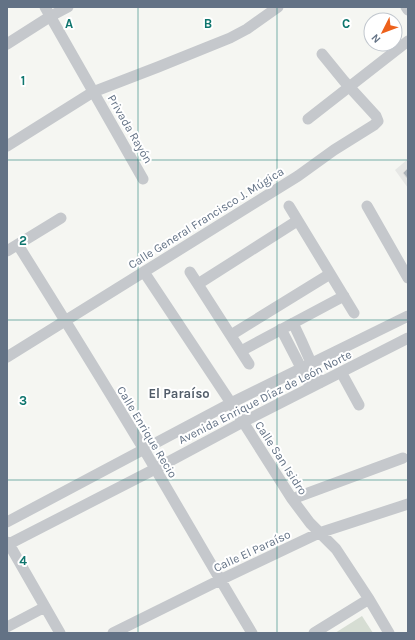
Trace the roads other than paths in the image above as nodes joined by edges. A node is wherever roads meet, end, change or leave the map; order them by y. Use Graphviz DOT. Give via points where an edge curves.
graph roads {
  1 [pos="68,7"];
  2 [pos="278,7"];
  3 [pos="406,7"];
  4 [pos="408,10"];
  5 [pos="48,12"];
  6 [pos="408,41"];
  7 [pos="7,44"];
  8 [pos="322,54"];
  9 [pos="350,87"];
  10 [pos="93,92"];
  11 [pos="308,119"];
  12 [pos="7,146"];
  13 [pos="143,179"];
  14 [pos="289,206"];
  15 [pos="367,206"];
  16 [pos="61,218"];
  17 [pos="297,221"];
  18 [pos="18,245"];
  19 [pos="7,252"];
  20 [pos="144,272"];
  21 [pos="190,272"];
  22 [pos="330,274"];
  23 [pos="408,278"];
  24 [pos="198,284"];
  25 [pos="344,296"];
  26 [pos="354,313"];
  27 [pos="408,316"];
  28 [pos="66,321"];
  29 [pos="293,323"];
  30 [pos="281,329"];
  31 [pos="231,335"];
  32 [pos="408,338"];
  33 [pos="241,351"];
  34 [pos="7,357"];
  35 [pos="250,364"];
  36 [pos="306,366"];
  37 [pos="341,372"];
  38 [pos="316,385"];
  39 [pos="231,403"];
  40 [pos="359,405"];
  41 [pos="243,422"];
  42 [pos="143,449"];
  43 [pos="404,458"];
  44 [pos="155,469"];
  45 [pos="292,499"];
  46 [pos="408,504"];
  47 [pos="7,522"];
  48 [pos="319,533"];
  49 [pos="8,544"];
  50 [pos="220,580"];
  51 [pos="369,600"];
  52 [pos="45,607"];
  53 [pos="7,627"];
  54 [pos="60,633"];
  55 [pos="113,633"];
  56 [pos="252,633"];
  57 [pos="314,633"];
  58 [pos="389,633"];
  1 -- 5 [label="street"];
  2 -- 10 [label="street" via="230,38"];
  3 -- 4 [label="street"];
  5 -- 7 [label="street"];
  5 -- 10 [label="street, Privada Rayón"];
  6 -- 9 [label="street"];
  8 -- 9 [label="street"];
  9 -- 11 [label="street"];
  9 -- 20 [label="street, Calle General Francisco J. Múgica" via="376,116 378,121 374,125 298,176"];
  10 -- 12 [label="street"];
  10 -- 13 [label="street, Privada Rayón"];
  14 -- 17 [label="street"];
  15 -- 23 [label="street"];
  16 -- 18 [label="street"];
  17 -- 22 [label="street"];
  17 -- 24 [label="street"];
  18 -- 19 [label="street"];
  18 -- 28 [label="street, Calle Enrique Recio"];
  20 -- 28 [label="street, Calle General Francisco J. Múgica"];
  20 -- 39 [label="street, Calle San Isidro"];
  21 -- 24 [label="street"];
  22 -- 25 [label="street"];
  22 -- 31 [label="street"];
  24 -- 31 [label="street"];
  25 -- 26 [label="street"];
  25 -- 29 [label="street"];
  27 -- 36 [label="street, Avenida Enrique Díaz de León Norte"];
  28 -- 34 [label="street, Calle General Francisco J. Múgica"];
  28 -- 42 [label="street, Calle Enrique Recio"];
  29 -- 30 [label="street"];
  29 -- 36 [label="street" via="301,340"];
  30 -- 33 [label="street"];
  30 -- 36 [label="street"];
  31 -- 33 [label="street"];
  32 -- 37 [label="street, Avenida Enrique Díaz de León Norte"];
  33 -- 35 [label="street"];
  36 -- 38 [label="street"];
  36 -- 39 [label="street, Avenida Enrique Díaz de León Norte"];
  37 -- 38 [label="street, Avenida Enrique Díaz de León Norte"];
  37 -- 40 [label="street"];
  38 -- 41 [label="street, Avenida Enrique Díaz de León Norte"];
  39 -- 41 [label="street, Calle San Isidro"];
  39 -- 42 [label="street, Avenida Enrique Díaz de León Norte"];
  41 -- 44 [label="street, Avenida Enrique Díaz de León Norte"];
  41 -- 45 [label="street, Calle San Isidro"];
  42 -- 44 [label="street, Calle Enrique Recio"];
  42 -- 47 [label="street, Avenida Enrique Díaz de León Norte"];
  43 -- 45 [label="street"];
  44 -- 49 [label="street, Avenida Enrique Díaz de León Norte"];
  44 -- 50 [label="street, Calle Enrique Recio"];
  45 -- 48 [label="street, Calle San Isidro"];
  46 -- 48 [label="street, Calle El Paraíso"];
  48 -- 50 [label="street, Calle El Paraíso"];
  48 -- 51 [label="street, Calle San Isidro" via="336,549"];
  49 -- 52 [label="street"];
  50 -- 55 [label="street, Calle El Paraíso"];
  50 -- 56 [label="street, Calle Enrique Recio"];
  51 -- 57 [label="street"];
  51 -- 58 [label="street, Calle San Isidro"];
  52 -- 53 [label="street"];
  52 -- 54 [label="street"];
}
